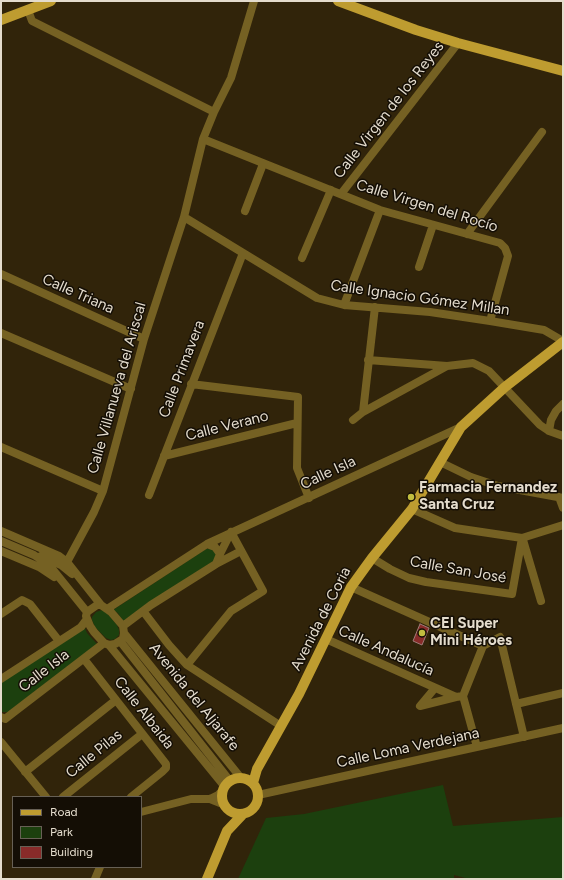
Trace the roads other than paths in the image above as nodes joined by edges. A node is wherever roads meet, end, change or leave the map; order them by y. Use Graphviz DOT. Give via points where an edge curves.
graph roads {
  1 [pos="51,1"];
  2 [pos="254,1"];
  3 [pos="342,2"];
  4 [pos="28,10"];
  5 [pos="1,20"];
  6 [pos="458,43"];
  7 [pos="563,71"];
  8 [pos="214,112"];
  9 [pos="542,132"];
  10 [pos="203,140"];
  11 [pos="264,164"];
  12 [pos="331,190"];
  13 [pos="341,194"];
  14 [pos="380,210"];
  15 [pos="244,211"];
  16 [pos="184,217"];
  17 [pos="433,225"];
  18 [pos="467,234"];
  19 [pos="243,253"];
  20 [pos="302,258"];
  21 [pos="419,267"];
  22 [pos="1,274"];
  23 [pos="344,305"];
  24 [pos="375,307"];
  25 [pos="490,321"];
  26 [pos="1,333"];
  27 [pos="144,339"];
  28 [pos="563,341"];
  29 [pos="368,360"];
  30 [pos="447,366"];
  31 [pos="191,384"];
  32 [pos="505,387"];
  33 [pos="131,389"];
  34 [pos="563,404"];
  35 [pos="363,412"];
  36 [pos="353,420"];
  37 [pos="297,423"];
  38 [pos="461,427"];
  39 [pos="548,431"];
  40 [pos="563,436"];
  41 [pos="1,447"];
  42 [pos="164,456"];
  43 [pos="440,462"];
  44 [pos="103,491"];
  45 [pos="148,495"];
  46 [pos="309,498"];
  47 [pos="561,498"];
  48 [pos="563,508"];
  49 [pos="412,509"];
  50 [pos="563,525"];
  51 [pos="1,531"];
  52 [pos="231,532"];
  53 [pos="522,538"];
  54 [pos="1,541"];
  55 [pos="207,544"];
  56 [pos="1,551"];
  57 [pos="241,551"];
  58 [pos="220,554"];
  59 [pos="34,555"];
  60 [pos="372,558"];
  61 [pos="67,562"];
  62 [pos="216,564"];
  63 [pos="351,587"];
  64 [pos="541,602"];
  65 [pos="102,606"];
  66 [pos="143,611"];
  67 [pos="1,614"];
  68 [pos="87,616"];
  69 [pos="124,630"];
  70 [pos="326,639"];
  71 [pos="59,641"];
  72 [pos="120,641"];
  73 [pos="107,644"];
  74 [pos="483,646"];
  75 [pos="84,659"];
  76 [pos="187,665"];
  77 [pos="1,679"];
  78 [pos="435,688"];
  79 [pos="563,693"];
  80 [pos="460,697"];
  81 [pos="116,700"];
  82 [pos="516,704"];
  83 [pos="2,719"];
  84 [pos="281,726"];
  85 [pos="563,728"];
  86 [pos="142,734"];
  87 [pos="524,737"];
  88 [pos="1,742"];
  89 [pos="477,747"];
  90 [pos="25,772"];
  91 [pos="241,778"];
  92 [pos="253,784"];
  93 [pos="226,786"];
  94 [pos="258,795"];
  95 [pos="45,796"];
  96 [pos="64,796"];
  97 [pos="132,796"];
  98 [pos="210,799"];
  99 [pos="226,807"];
  100 [pos="142,812"];
  101 [pos="243,814"];
  102 [pos="227,831"];
  103 [pos="100,868"];
  104 [pos="95,879"];
  105 [pos="207,879"];
  1 -- 4 [label="main road"];
  2 -- 8 [label="street" via="231,78"];
  3 -- 6 [label="main road"];
  4 -- 5 [label="main road"];
  4 -- 8 [label="street" via="32,21"];
  6 -- 7 [label="main road"];
  6 -- 13 [label="street, Calle Virgen de los Reyes"];
  8 -- 10 [label="street"];
  9 -- 18 [label="street"];
  10 -- 11 [label="street, Calle Virgen del Rocío"];
  10 -- 16 [label="street"];
  11 -- 12 [label="street, Calle Virgen del Rocío"];
  11 -- 15 [label="street"];
  12 -- 13 [label="street, Calle Virgen del Rocío"];
  12 -- 20 [label="street"];
  13 -- 14 [label="street, Calle Virgen del Rocío"];
  14 -- 17 [label="street, Calle Virgen del Rocío"];
  14 -- 23 [label="street"];
  16 -- 19 [label="street, Calle Ignacio Gómez Millan"];
  16 -- 27 [label="street, Calle Villanueva del Ariscal"];
  17 -- 18 [label="street, Calle Virgen del Rocío"];
  17 -- 21 [label="street"];
  18 -- 25 [label="street, Calle Virgen del Rocío" via="500,243 508,256"];
  19 -- 23 [label="street, Calle Ignacio Gómez Millan" via="317,298"];
  19 -- 31 [label="street, Calle Primavera"];
  22 -- 27 [label="street, Calle Triana"];
  23 -- 24 [label="street, Calle Ignacio Gómez Millan"];
  24 -- 25 [label="street, Calle Ignacio Gómez Millan"];
  24 -- 29 [label="street"];
  25 -- 28 [label="street, Calle Ignacio Gómez Millan" via="544,330"];
  26 -- 33 [label="street"];
  27 -- 33 [label="street, Calle Villanueva del Ariscal"];
  28 -- 32 [label="main road, Avenida de Coria"];
  29 -- 30 [label="street"];
  29 -- 35 [label="street"];
  30 -- 32 [label="street" via="473,364 489,371"];
  30 -- 35 [label="street"];
  31 -- 37 [label="street" via="298,397"];
  31 -- 42 [label="street, Calle Primavera"];
  32 -- 38 [label="main road, Avenida de Coria"];
  32 -- 39 [label="street"];
  33 -- 44 [label="street, Calle Villanueva del Ariscal"];
  34 -- 39 [label="street" via="554,415"];
  35 -- 36 [label="street"];
  37 -- 42 [label="street, Calle Verano"];
  37 -- 46 [label="street" via="297,468"];
  38 -- 43 [label="main road, Avenida de Coria"];
  38 -- 46 [label="street, Calle Isla"];
  39 -- 40 [label="street"];
  41 -- 44 [label="street"];
  42 -- 45 [label="street, Calle Primavera"];
  43 -- 47 [label="street" via="471,477 498,486"];
  43 -- 49 [label="main road, Avenida de Coria"];
  44 -- 61 [label="street, Calle Villanueva del Ariscal"];
  46 -- 52 [label="street, Calle Isla"];
  47 -- 48 [label="street"];
  49 -- 53 [label="street" via="455,528"];
  49 -- 60 [label="main road, Avenida de Coria"];
  50 -- 53 [label="street"];
  51 -- 61 [label="street, Avenida del Aljarafe" via="59,556"];
  52 -- 55 [label="street, Calle Isla"];
  52 -- 57 [label="street"];
  52 -- 58 [label="street"];
  53 -- 60 [label="street, Calle San José" via="512,594 409,578"];
  53 -- 64 [label="street"];
  54 -- 59 [label="street, Avenida del Aljarafe"];
  55 -- 58 [label="street"];
  55 -- 65 [label="street, Calle Isla"];
  56 -- 68 [label="street, Avenida del Aljarafe" via="54,577"];
  57 -- 62 [label="street"];
  57 -- 76 [label="street" via="263,591 231,611"];
  58 -- 62 [label="street"];
  59 -- 65 [label="street, Avenida del Aljarafe" via="51,560 71,572"];
  59 -- 68 [label="street, Avenida del Aljarafe" via="54,571"];
  60 -- 63 [label="main road, Avenida de Coria"];
  61 -- 65 [label="street, Avenida del Aljarafe"];
  62 -- 66 [label="street"];
  63 -- 70 [label="main road, Avenida de Coria"];
  63 -- 74 [label="street"];
  65 -- 68 [label="street"];
  65 -- 69 [label="street, Avenida del Aljarafe" via="117,617"];
  66 -- 69 [label="street"];
  66 -- 76 [label="street"];
  67 -- 71 [label="street" via="22,600 30,604"];
  68 -- 71 [label="street, Calle Isla" via="81,627"];
  68 -- 73 [label="street, Avenida del Aljarafe" via="94,632"];
  69 -- 72 [label="street" via="123,639"];
  69 -- 91 [label="street, Avenida del Aljarafe"];
  70 -- 78 [label="street, Calle Andalucía"];
  70 -- 84 [label="main road, Avenida de Coria"];
  71 -- 77 [label="street, Calle Isla"];
  72 -- 73 [label="street"];
  72 -- 93 [label="street, Avenida del Aljarafe"];
  73 -- 75 [label="street, Calle Isla"];
  73 -- 93 [label="street, Avenida del Aljarafe"];
  74 -- 80 [label="street"];
  74 -- 82 [label="street" via="500,637"];
  75 -- 81 [label="street, Calle Albaida"];
  75 -- 83 [label="street, Calle Isla"];
  76 -- 84 [label="street"];
  78 -- 80 [label="street, Calle Andalucía"];
  78 -- 80 [label="street, Calle Andalucía" via="420,706"];
  79 -- 82 [label="street"];
  80 -- 89 [label="street"];
  81 -- 86 [label="street, Calle Albaida"];
  81 -- 90 [label="street"];
  82 -- 87 [label="street"];
  84 -- 92 [label="main road, Avenida de Coria" via="257,769"];
  85 -- 87 [label="street, Calle Loma Verdejana"];
  86 -- 96 [label="street, Calle Pilas"];
  86 -- 97 [label="street, Calle Albaida" via="166,764 166,768"];
  87 -- 89 [label="street, Calle Loma Verdejana"];
  88 -- 90 [label="street"];
  89 -- 94 [label="street, Calle Loma Verdejana"];
  90 -- 95 [label="street"];
  91 -- 92 [label="main road"];
  91 -- 93 [label="main road"];
  92 -- 94 [label="main road"];
  93 -- 98 [label="street"];
  93 -- 99 [label="main road" via="222,795"];
  94 -- 101 [label="main road" via="252,809"];
  98 -- 99 [label="street"];
  98 -- 100 [label="street" via="192,800"];
  99 -- 101 [label="main road"];
  99 -- 102 [label="main road"];
  101 -- 102 [label="main road"];
  102 -- 105 [label="main road"];
  103 -- 104 [label="street"];
}
